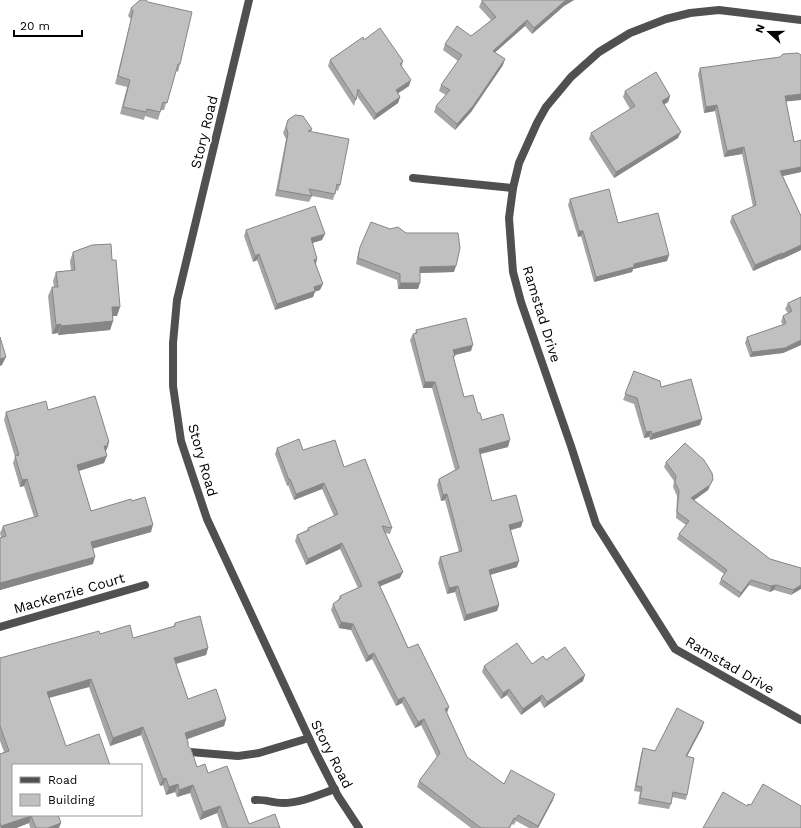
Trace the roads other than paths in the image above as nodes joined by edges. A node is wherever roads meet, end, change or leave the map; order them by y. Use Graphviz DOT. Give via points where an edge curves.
graph roads {
  1 [pos="249,0"];
  2 [pos="801,20"];
  3 [pos="412,178"];
  4 [pos="513,188"];
  5 [pos="145,585"];
  6 [pos="0,626"];
  7 [pos="801,720"];
  8 [pos="309,738"];
  9 [pos="190,752"];
  10 [pos="335,789"];
  11 [pos="255,800"];
  12 [pos="359,828"];
  1 -- 8 [label="street, Story Road" via="177,300 173,386 181,441 207,519"];
  2 -- 4 [label="street, Ramstad Drive" via="719,10 666,19 630,33 599,52 571,77 546,107 527,142"];
  3 -- 4 [label="street"];
  4 -- 7 [label="street, Ramstad Drive" via="509,218 513,272 596,524 675,648"];
  5 -- 6 [label="street, MacKenzie Court"];
  8 -- 9 [label="street" via="259,753 238,756"];
  8 -- 10 [label="street, Story Road"];
  10 -- 11 [label="street" via="294,802"];
  10 -- 12 [label="street, Story Road"];
}
